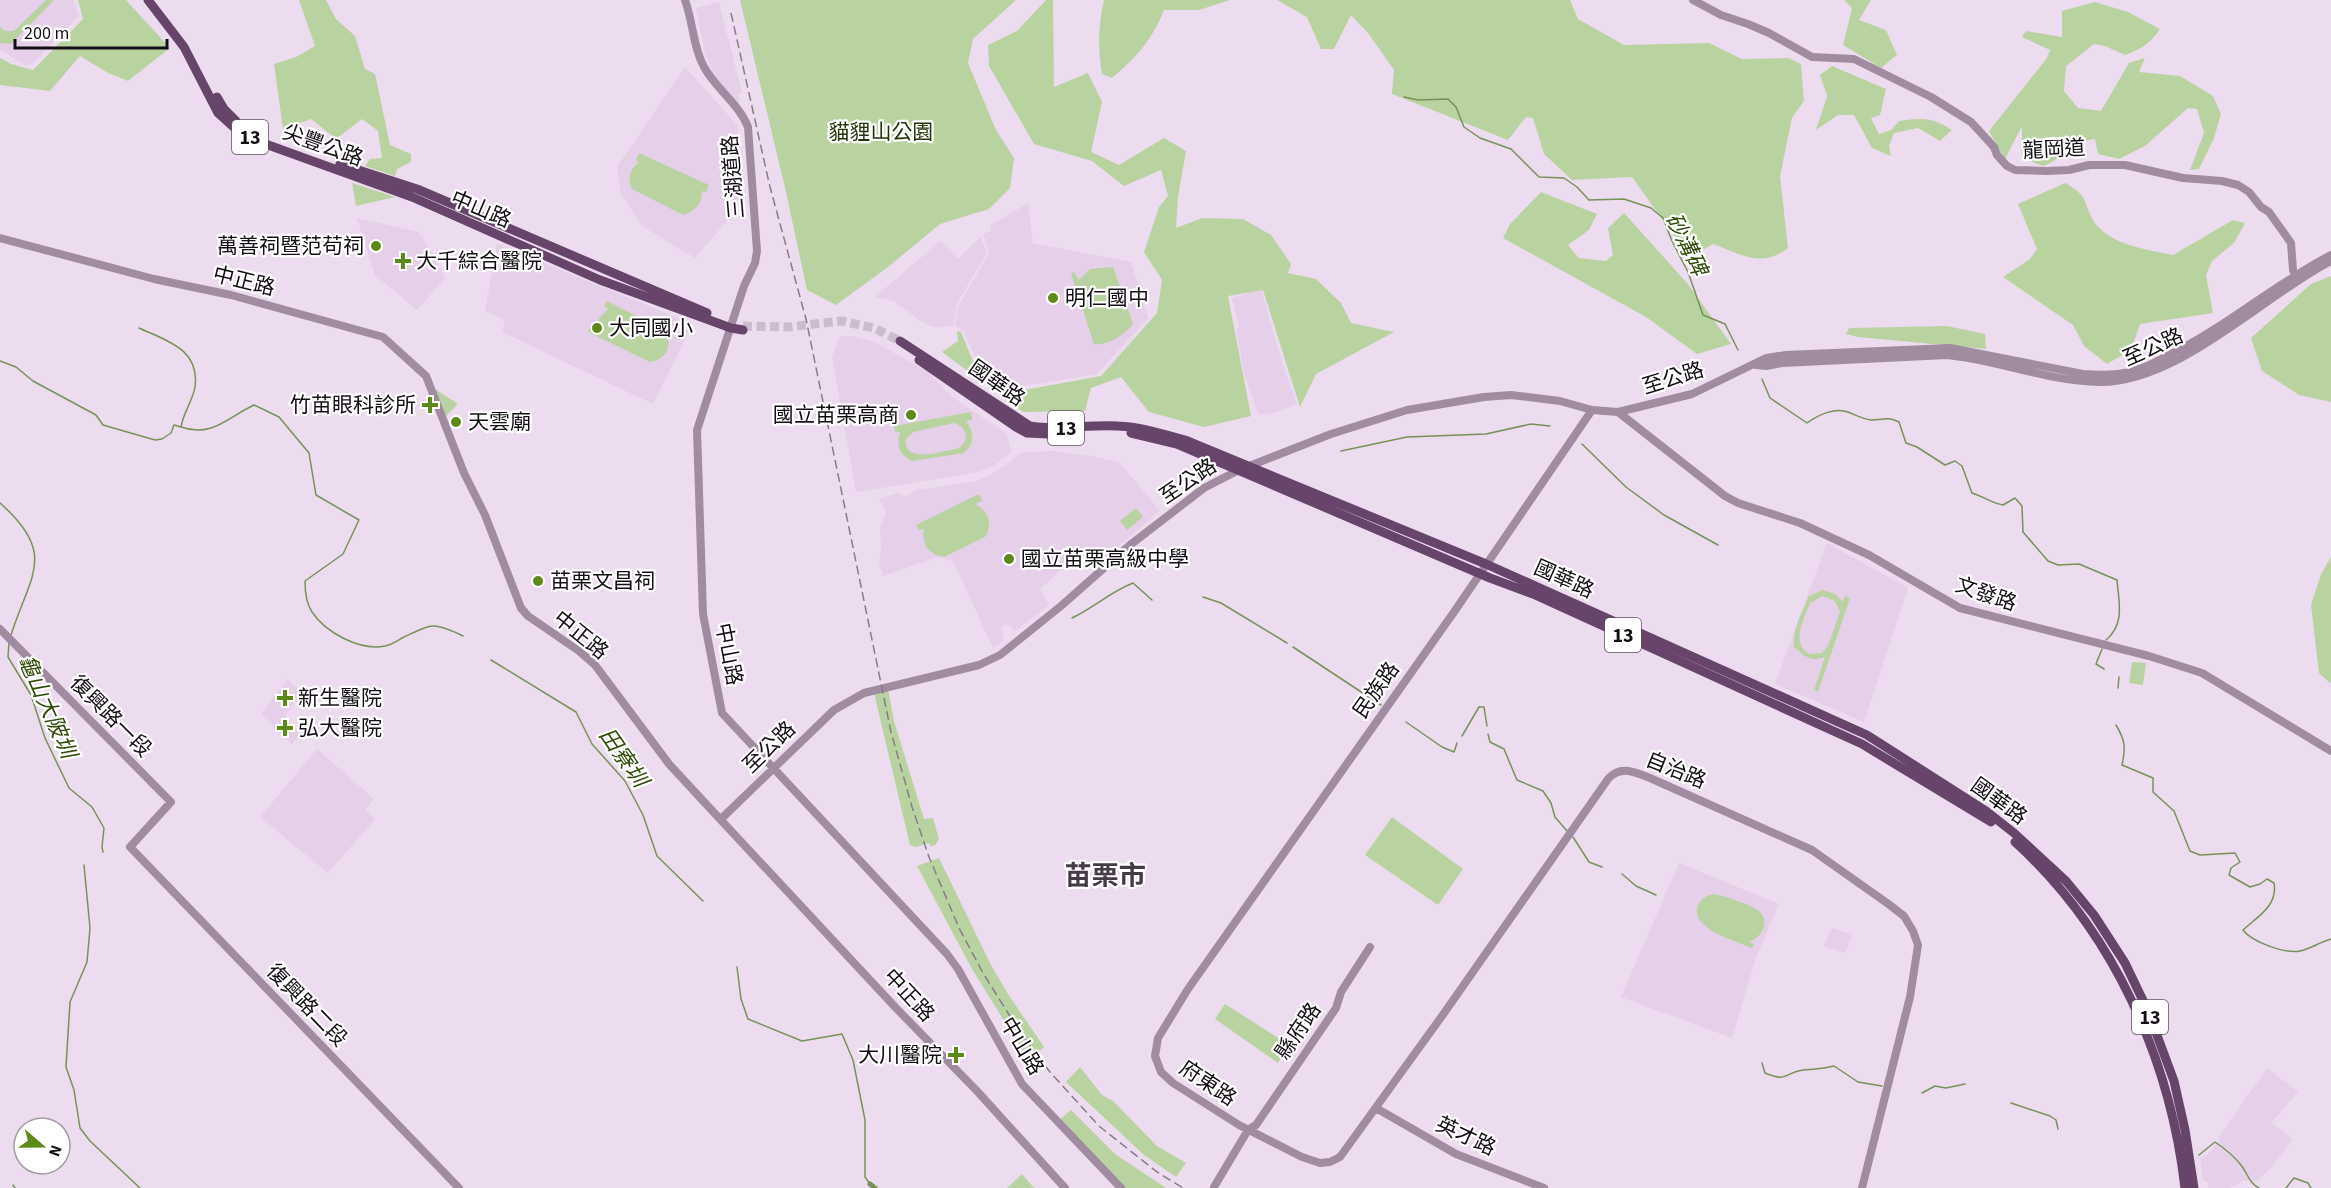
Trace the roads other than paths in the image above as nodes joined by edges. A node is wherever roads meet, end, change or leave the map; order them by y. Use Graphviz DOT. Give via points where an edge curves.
graph roads {
  1 [pos="148,0"];
  2 [pos="154,0"];
  3 [pos="685,0"];
  4 [pos="1693,0"];
  5 [pos="221,111"];
  6 [pos="415,193"];
  7 [pos="0,238"];
  8 [pos="2331,255"];
  9 [pos="2331,261"];
  10 [pos="2295,279"];
  11 [pos="731,326"];
  12 [pos="743,328"];
  13 [pos="899,343"];
  14 [pos="1592,410"];
  15 [pos="1618,412"];
  16 [pos="1116,429"];
  17 [pos="1252,467"];
  18 [pos="1239,470"];
  19 [pos="1486,564"];
  20 [pos="1480,573"];
  21 [pos="0,629"];
  22 [pos="2331,750"];
  23 [pos="774,769"];
  24 [pos="721,819"];
  25 [pos="130,847"];
  26 [pos="1370,947"];
  27 [pos="1188,989"];
  28 [pos="2132,989"];
  29 [pos="1377,1108"];
  30 [pos="1248,1130"];
  31 [pos="1320,1163"];
  32 [pos="1214,1187"];
  33 [pos="459,1188"];
  34 [pos="1065,1188"];
  35 [pos="1121,1188"];
  36 [pos="1544,1188"];
  37 [pos="1862,1188"];
  38 [pos="2185,1188"];
  39 [pos="2194,1188"];
  1 -- 5 [label="main road, 尖豐公路 / 13" via="184,47"];
  2 -- 5 [label="main road, 尖豐公路 / 13" via="188,43"];
  3 -- 11 [label="street, 三湖道路" via="702,64 711,80 744,116 748,127 757,251"];
  4 -- 10 [label="street, 龍岡道" via="1769,33 1812,57 1854,59 1930,97 1971,122 2007,166 2016,170 2125,165 2238,185 2268,212 2291,243"];
  5 -- 6 [label="main road, 尖豐公路 / 13" via="241,127 288,147"];
  6 -- 11 [label="main road, 中山路 / 13"];
  7 -- 24 [label="street, 中正路" via="383,337 426,376 521,608 595,665 669,764"];
  8 -- 10 [label="street"];
  9 -- 10 [label="street"];
  10 -- 15 [label="street, 至公路" via="2207,339 2152,367 2126,373 2083,374 2024,366 1950,348 1893,354 1786,355 1766,358 1692,394"];
  11 -- 12 [label="main road, 13"];
  11 -- 23 [label="street, 中山路" via="697,430 703,614 722,713"];
  13 -- 16 [label="main road, 國華路 / 13" via="1030,426"];
  14 -- 15 [label="street, 至公路"];
  14 -- 17 [label="street, 至公路" via="1523,395 1457,401 1369,421"];
  14 -- 19 [label="street, 民族路"];
  15 -- 22 [label="street, 文發路" via="1738,503 1800,523 1869,555 1948,602 1981,615 2202,673"];
  16 -- 17 [label="main road, 國華路 / 13" via="1152,430"];
  16 -- 18 [label="main road, 國華路 / 13" via="1176,444"];
  17 -- 18 [label="street, 至公路"];
  17 -- 19 [label="main road, 國華路 / 13"];
  18 -- 20 [label="main road, 國華路 / 13"];
  18 -- 23 [label="street, 至公路" via="1191,497 1000,655 979,665 857,696 834,710"];
  19 -- 20 [label="street, 民族路"];
  19 -- 28 [label="main road, 國華路 / 13" via="1867,735 1986,811 2066,881 2094,915 2114,946"];
  20 -- 27 [label="street, 民族路"];
  20 -- 28 [label="main road, 國華路 / 13" via="1862,744 1983,816 2037,862 2057,885"];
  21 -- 25 [label="street, 復興路一段" via="171,802"];
  23 -- 24 [label="street, 至公路"];
  23 -- 35 [label="street, 中山路" via="947,954 1022,1084"];
  24 -- 34 [label="street, 中正路"];
  25 -- 33 [label="street, 復興路二段"];
  26 -- 30 [label="street, 縣府路" via="1341,992 1336,1008 1256,1125"];
  27 -- 30 [label="street, 府東路" via="1158,1038 1157,1064 1173,1083"];
  28 -- 38 [label="main road, 國華路 / 13" via="2164,1082"];
  28 -- 39 [label="main road, 國華路 / 13" via="2148,1011 2174,1081"];
  29 -- 31 [label="street, 自治路" via="1340,1157"];
  29 -- 36 [label="street, 英才路" via="1456,1154"];
  29 -- 37 [label="street, 自治路" via="1608,779 1620,770 1629,771 1812,850 1904,916 1913,931 1918,945 1910,997"];
  30 -- 31 [label="street, 府東路"];
  30 -- 32 [label="street, 縣府路"];
}
